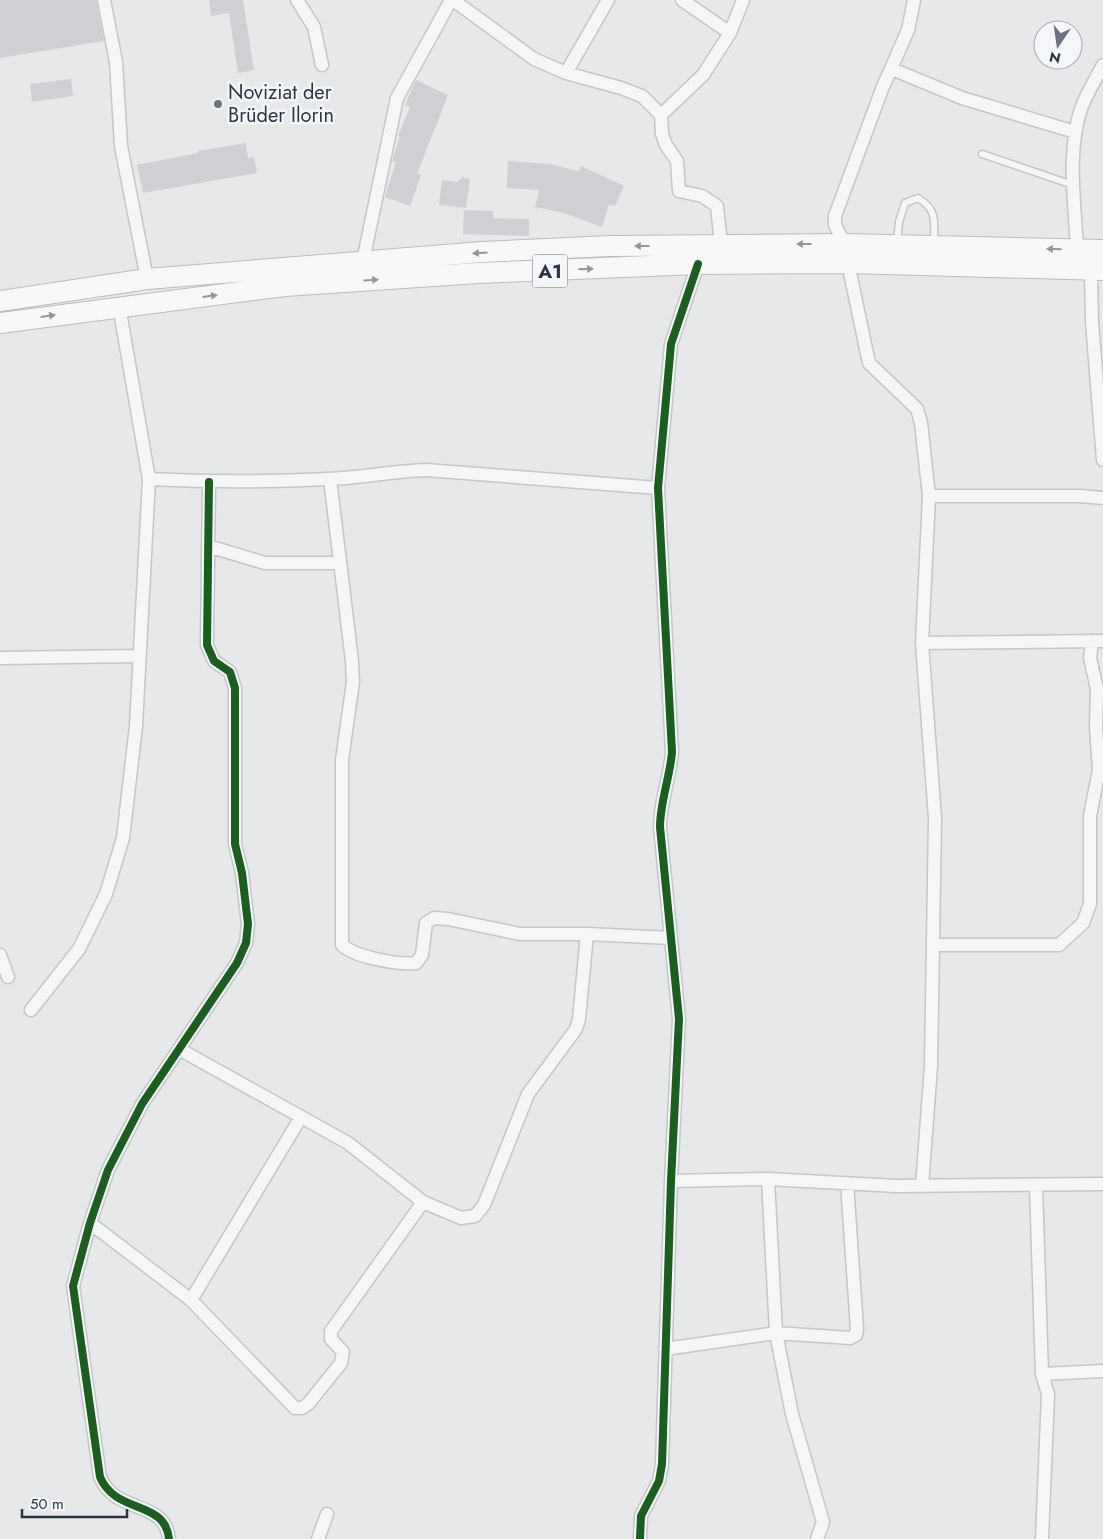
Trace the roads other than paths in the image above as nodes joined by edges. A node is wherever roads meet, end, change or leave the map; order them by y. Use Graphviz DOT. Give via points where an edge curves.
graph roads {
  1 [pos="104,0"];
  2 [pos="297,0"];
  3 [pos="452,0"];
  4 [pos="608,0"];
  5 [pos="682,0"];
  6 [pos="743,0"];
  7 [pos="914,0"];
  8 [pos="730,33"];
  9 [pos="322,65"];
  10 [pos="1103,65"];
  11 [pos="892,69"];
  12 [pos="566,73"];
  13 [pos="661,115"];
  14 [pos="1075,132"];
  15 [pos="982,154"];
  16 [pos="1074,186"];
  17 [pos="897,244"];
  18 [pos="721,245"];
  19 [pos="934,245"];
  20 [pos="1077,250"];
  21 [pos="1103,250"];
  22 [pos="846,253"];
  23 [pos="363,261"];
  24 [pos="698,264"];
  25 [pos="1097,270"];
  26 [pos="147,280"];
  27 [pos="0,301"];
  28 [pos="119,306"];
  29 [pos="0,323"];
  30 [pos="1103,460"];
  31 [pos="149,479"];
  32 [pos="330,479"];
  33 [pos="209,482"];
  34 [pos="658,488"];
  35 [pos="929,496"];
  36 [pos="1103,498"];
  37 [pos="208,546"];
  38 [pos="340,563"];
  39 [pos="1097,641"];
  40 [pos="922,643"];
  41 [pos="139,656"];
  42 [pos="0,658"];
  43 [pos="588,934"];
  44 [pos="671,938"];
  45 [pos="933,945"];
  46 [pos="0,955"];
  47 [pos="8,977"];
  48 [pos="31,1010"];
  49 [pos="179,1049"];
  50 [pos="301,1117"];
  51 [pos="768,1179"];
  52 [pos="670,1180"];
  53 [pos="847,1183"];
  54 [pos="1103,1184"];
  55 [pos="922,1186"];
  56 [pos="1036,1186"];
  57 [pos="423,1202"];
  58 [pos="90,1223"];
  59 [pos="191,1300"];
  60 [pos="776,1333"];
  61 [pos="665,1349"];
  62 [pos="1103,1371"];
  63 [pos="1042,1374"];
  64 [pos="327,1514"];
  65 [pos="169,1539"];
  66 [pos="318,1539"];
  67 [pos="640,1539"];
  68 [pos="817,1539"];
  69 [pos="1042,1539"];
  1 -- 26 [label="street" via="116,62 121,146"];
  2 -- 9 [label="street" via="314,27"];
  3 -- 12 [label="street" via="534,58"];
  3 -- 23 [label="street" via="397,98"];
  4 -- 12 [label="street"];
  5 -- 8 [label="street"];
  6 -- 8 [label="street"];
  7 -- 11 [label="street" via="908,30"];
  8 -- 13 [label="street" via="703,75"];
  10 -- 14 [label="street" via="1083,105"];
  11 -- 14 [label="street" via="962,98"];
  11 -- 22 [label="street" via="835,216"];
  12 -- 13 [label="street" via="642,96"];
  13 -- 18 [label="street" via="662,134 677,161 679,190 702,196 717,206"];
  14 -- 16 [label="street"];
  15 -- 16 [label="lane"];
  16 -- 20 [label="street"];
  17 -- 19 [label="highway, A1"];
  17 -- 19 [label="lane" via="905,203 918,198 929,204 934,216"];
  17 -- 22 [label="highway, A1"];
  22 -- 18 [label="highway, A1, one-way"];
  18 -- 23 [label="highway, A1, one-way" via="610,246"];
  20 -- 19 [label="highway, A1, one-way"];
  20 -- 21 [label="highway, A1"];
  22 -- 24 [label="highway, A1"];
  22 -- 25 [label="highway, A1"];
  22 -- 35 [label="street" via="869,363 917,409"];
  23 -- 26 [label="highway, A1"];
  28 -- 24 [label="highway, A1, one-way" via="285,286 478,273"];
  24 -- 34 [label="street" via="671,344"];
  25 -- 30 [label="street" via="1092,322"];
  26 -- 27 [label="highway, A1"];
  29 -- 28 [label="highway, A1, one-way"];
  28 -- 31 [label="street"];
  31 -- 33 [label="street"];
  31 -- 41 [label="street"];
  32 -- 33 [label="street"];
  32 -- 34 [label="street" via="426,470"];
  32 -- 38 [label="street"];
  33 -- 37 [label="street"];
  34 -- 44 [label="street" via="672,752 660,827"];
  35 -- 36 [label="street"];
  35 -- 40 [label="street"];
  37 -- 38 [label="street" via="265,563"];
  37 -- 49 [label="street" via="207,645 214,661 230,672 235,688 235,844 248,924 246,943 237,963"];
  38 -- 43 [label="street" via="353,682 342,760 342,945 350,952 406,964 416,963 422,955 426,923 434,918 520,934"];
  39 -- 40 [label="street"];
  39 -- 45 [label="street" via="1090,658 1097,689 1099,770 1090,816 1090,904 1082,923 1059,945"];
  40 -- 45 [label="street" via="935,818"];
  41 -- 42 [label="street"];
  41 -- 48 [label="street" via="135,736 123,838 116,865 106,894 79,949"];
  43 -- 44 [label="street"];
  43 -- 57 [label="street" via="576,1029 528,1094 484,1205 475,1216 461,1218"];
  44 -- 52 [label="street" via="679,1019"];
  45 -- 55 [label="street" via="931,1066"];
  46 -- 47 [label="street"];
  49 -- 50 [label="street"];
  49 -- 58 [label="street" via="142,1104 108,1170"];
  50 -- 57 [label="street" via="348,1143"];
  50 -- 59 [label="street"];
  51 -- 52 [label="street"];
  51 -- 53 [label="street"];
  51 -- 60 [label="street"];
  52 -- 61 [label="street"];
  53 -- 55 [label="street"];
  53 -- 60 [label="street" via="856,1335 850,1338"];
  54 -- 56 [label="street"];
  55 -- 56 [label="street"];
  56 -- 63 [label="street"];
  57 -- 59 [label="street" via="332,1331 331,1339 343,1352 341,1363 302,1408 294,1408"];
  58 -- 59 [label="street"];
  58 -- 65 [label="street" via="74,1286 100,1477 105,1490 114,1497 158,1516"];
  60 -- 61 [label="street"];
  60 -- 68 [label="street" via="792,1414 823,1522"];
  61 -- 67 [label="street" via="662,1464 659,1481 641,1516"];
  62 -- 63 [label="street"];
  63 -- 69 [label="street" via="1048,1394"];
  64 -- 66 [label="street"];
}
